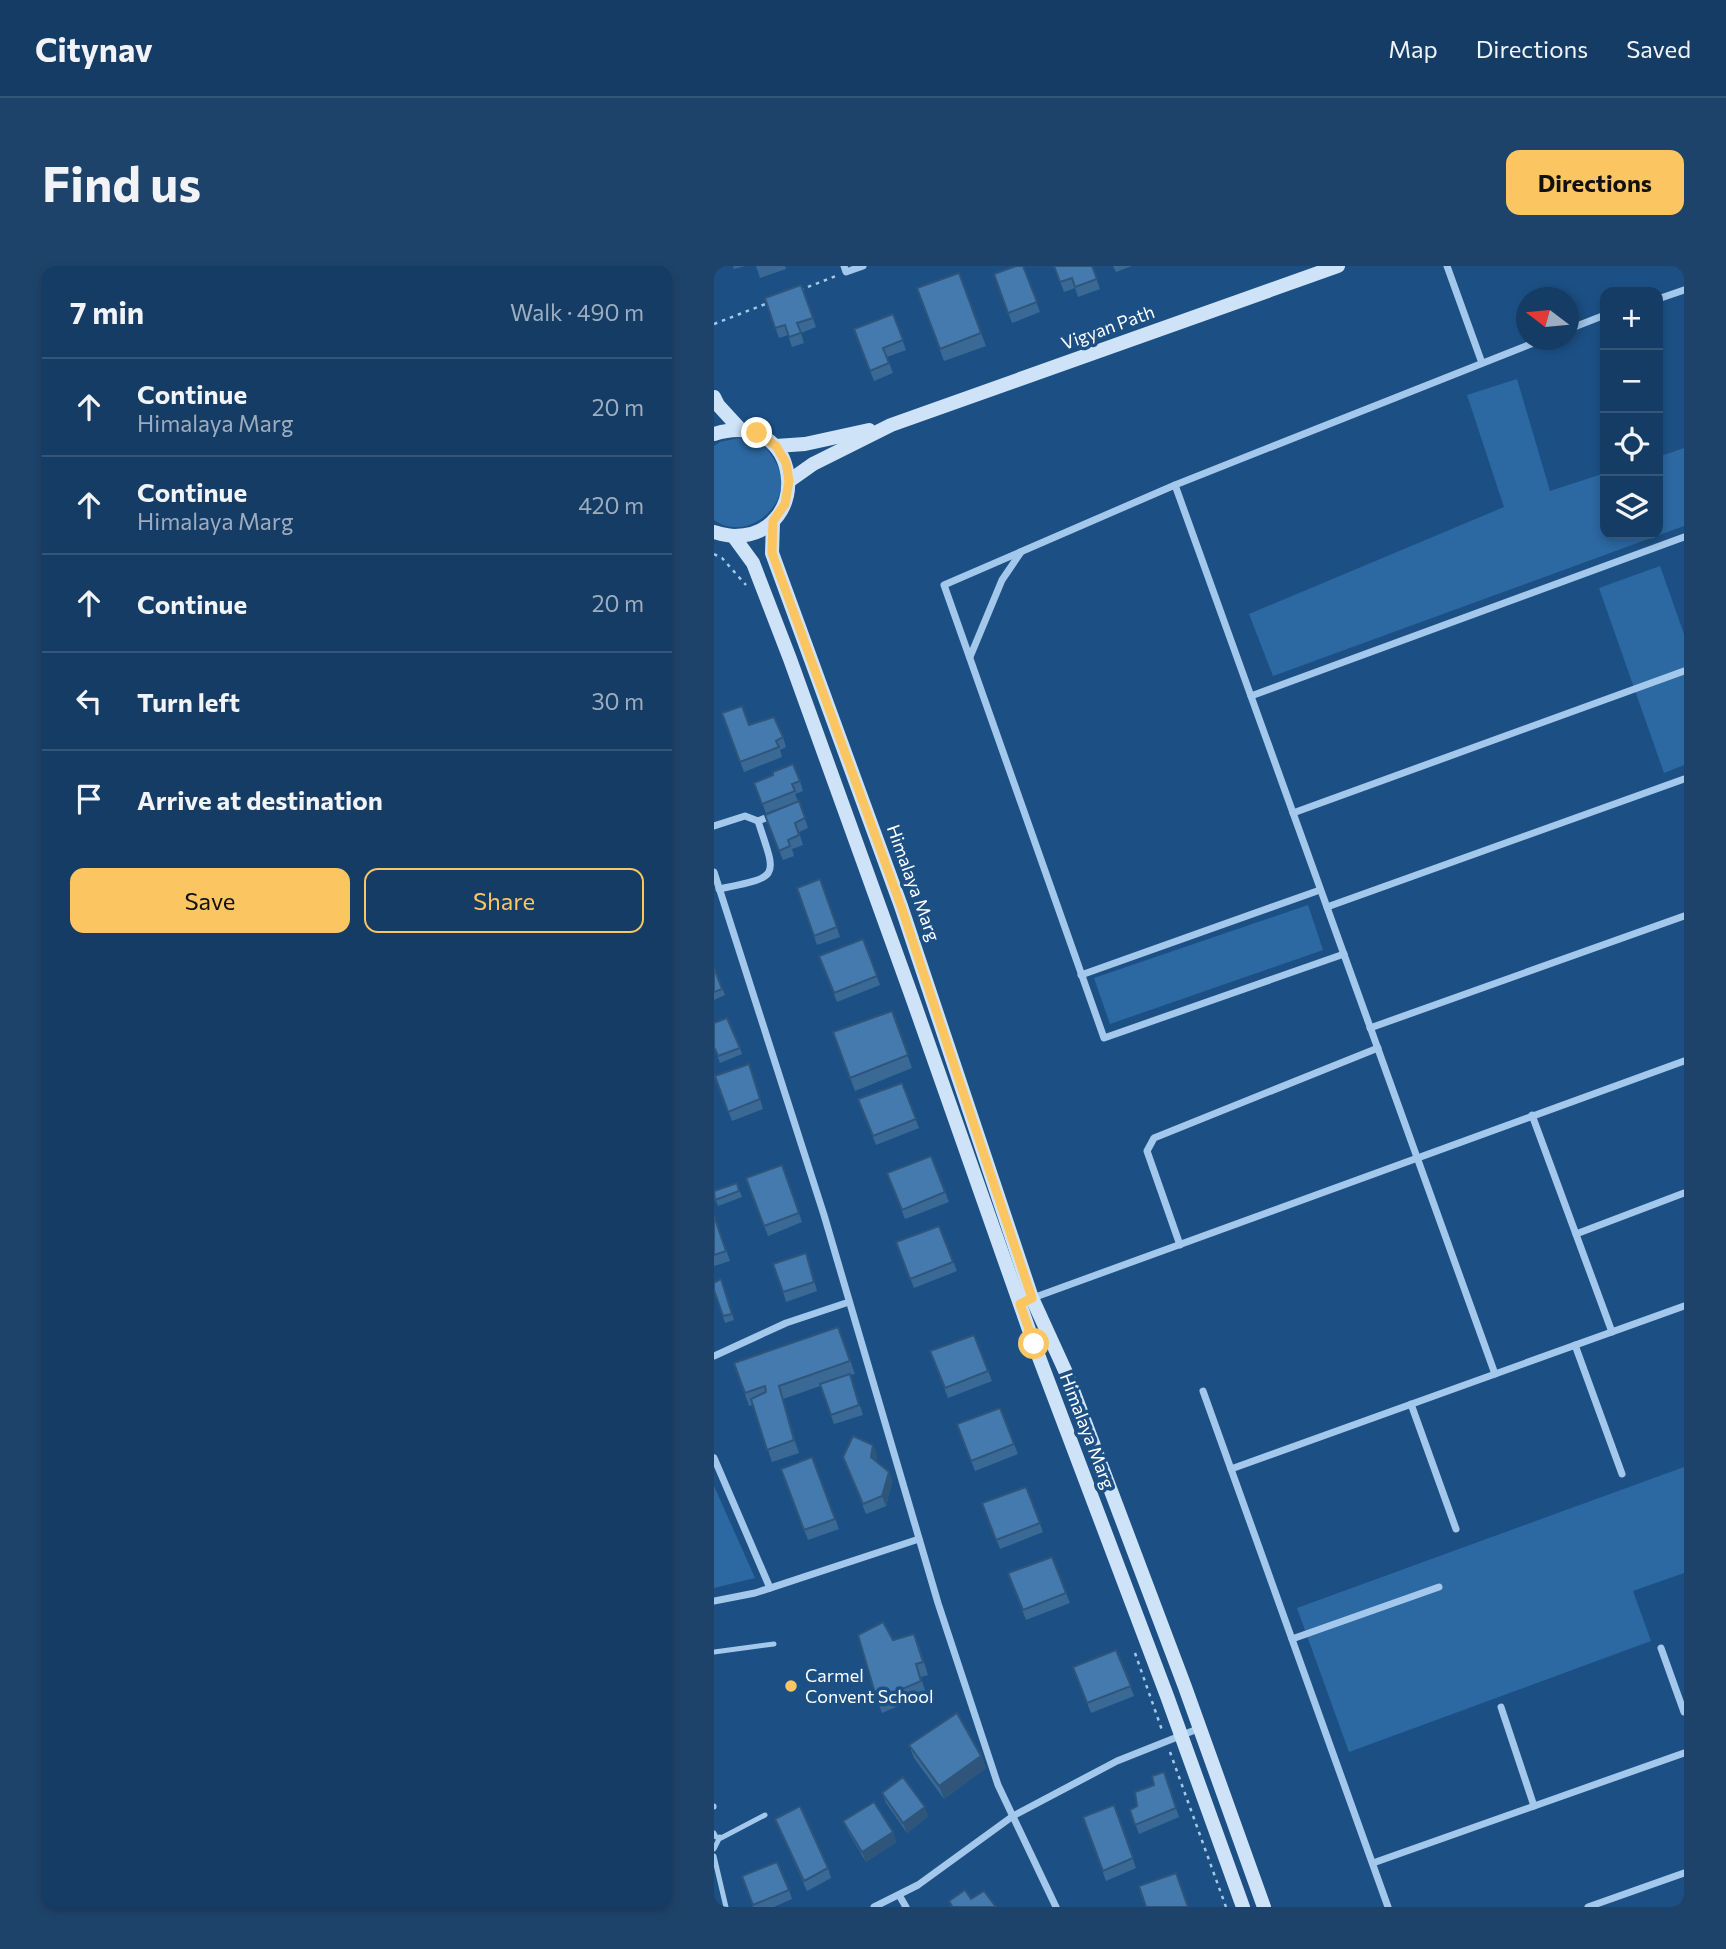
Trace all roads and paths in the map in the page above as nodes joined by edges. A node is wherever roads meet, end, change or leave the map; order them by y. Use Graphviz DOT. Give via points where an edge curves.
graph roads {
  1 [pos="863,266"];
  2 [pos="1338,266"];
  3 [pos="1447,266"];
  4 [pos="845,269"];
  5 [pos="1684,290"];
  6 [pos="798,291"];
  7 [pos="1663,297"];
  8 [pos="774,300"];
  9 [pos="1600,317"];
  10 [pos="714,324"];
  11 [pos="1579,325"];
  12 [pos="1516,350"];
  13 [pos="1482,363"];
  14 [pos="714,397"];
  15 [pos="891,425"];
  16 [pos="740,429"];
  17 [pos="714,433"];
  18 [pos="776,446"];
  19 [pos="789,481"];
  20 [pos="1175,485"];
  21 [pos="773,521"];
  22 [pos="714,532"];
  23 [pos="734,537"];
  24 [pos="1684,537"];
  25 [pos="1021,552"];
  26 [pos="970,657"];
  27 [pos="1684,671"];
  28 [pos="1251,696"];
  29 [pos="1684,779"];
  30 [pos="1293,813"];
  31 [pos="775,814"];
  32 [pos="758,821"];
  33 [pos="714,826"];
  34 [pos="714,872"];
  35 [pos="719,889"];
  36 [pos="1320,890"];
  37 [pos="1327,907"];
  38 [pos="1684,916"];
  39 [pos="1344,954"];
  40 [pos="1081,975"];
  41 [pos="1370,1028"];
  42 [pos="1377,1048"];
  43 [pos="1684,1062"];
  44 [pos="1533,1116"];
  45 [pos="1417,1158"];
  46 [pos="1684,1193"];
  47 [pos="1576,1234"];
  48 [pos="1180,1245"];
  49 [pos="1026,1301"];
  50 [pos="849,1302"];
  51 [pos="1684,1306"];
  52 [pos="1612,1332"];
  53 [pos="1575,1345"];
  54 [pos="714,1356"];
  55 [pos="1495,1374"];
  56 [pos="1203,1391"];
  57 [pos="1411,1404"];
  58 [pos="714,1458"];
  59 [pos="1231,1469"];
  60 [pos="1622,1474"];
  61 [pos="1456,1529"];
  62 [pos="919,1539"];
  63 [pos="1439,1587"];
  64 [pos="770,1588"];
  65 [pos="714,1601"];
  66 [pos="1292,1639"];
  67 [pos="774,1644"];
  68 [pos="1661,1648"];
  69 [pos="714,1652"];
  70 [pos="1501,1707"];
  71 [pos="1684,1712"];
  72 [pos="1200,1728"];
  73 [pos="1182,1735"];
  74 [pos="1684,1753"];
  75 [pos="1534,1806"];
  76 [pos="765,1815"];
  77 [pos="1013,1816"];
  78 [pos="717,1835"];
  79 [pos="714,1849"];
  80 [pos="714,1856"];
  81 [pos="1373,1863"];
  82 [pos="1684,1873"];
  83 [pos="899,1895"];
  84 [pos="726,1907"];
  85 [pos="873,1907"];
  86 [pos="906,1907"];
  87 [pos="1056,1907"];
  88 [pos="1243,1907"];
  89 [pos="1264,1907"];
  90 [pos="1388,1907"];
  91 [pos="1588,1907"];
  1 -- 4 [label="street"];
  2 -- 15 [label="main road, Vigyan Path"];
  3 -- 13 [label="street"];
  4 -- 6 [label="path"];
  5 -- 7 [label="street"];
  8 -- 10 [label="path"];
  9 -- 11 [label="street"];
  12 -- 13 [label="street"];
  13 -- 20 [label="street"];
  14 -- 16 [label="main road"];
  15 -- 18 [label="main road, Vigyan Path"];
  15 -- 19 [label="main road, Vigyan Path"];
  16 -- 17 [label="main road"];
  16 -- 18 [label="main road" via="757,433"];
  18 -- 19 [label="main road"];
  19 -- 21 [label="main road" via="785,504"];
  20 -- 25 [label="street"];
  20 -- 28 [label="street"];
  21 -- 23 [label="main road" via="755,533"];
  21 -- 49 [label="main road, Himalaya Marg" via="772,553 901,906"];
  22 -- 23 [label="main road"];
  23 -- 49 [label="main road, Himalaya Marg" via="753,563 790,659"];
  24 -- 28 [label="street"];
  25 -- 26 [label="street" via="1002,580"];
  25 -- 26 [label="street" via="944,585"];
  26 -- 40 [label="street"];
  27 -- 30 [label="street"];
  28 -- 30 [label="street"];
  29 -- 37 [label="street"];
  30 -- 36 [label="street"];
  31 -- 32 [label="street"];
  32 -- 33 [label="street" via="745,816"];
  32 -- 35 [label="street" via="772,862 769,874"];
  34 -- 35 [label="street"];
  35 -- 50 [label="street"];
  36 -- 37 [label="street"];
  36 -- 40 [label="street"];
  37 -- 39 [label="street"];
  38 -- 41 [label="street"];
  39 -- 40 [label="street" via="1104,1038"];
  39 -- 41 [label="street"];
  41 -- 42 [label="street"];
  42 -- 45 [label="street"];
  42 -- 48 [label="street" via="1154,1138 1147,1151"];
  43 -- 44 [label="street"];
  44 -- 45 [label="street"];
  44 -- 47 [label="street"];
  45 -- 48 [label="street"];
  45 -- 55 [label="street"];
  46 -- 47 [label="street"];
  47 -- 52 [label="street"];
  48 -- 49 [label="street"];
  49 -- 72 [label="main road, Himalaya Marg" via="1068,1377"];
  49 -- 73 [label="main road, Himalaya Marg"];
  50 -- 54 [label="street" via="786,1323"];
  50 -- 62 [label="street"];
  51 -- 52 [label="street"];
  52 -- 53 [label="street"];
  53 -- 55 [label="street"];
  53 -- 60 [label="street"];
  55 -- 57 [label="street"];
  56 -- 59 [label="street"];
  57 -- 59 [label="street"];
  57 -- 61 [label="street"];
  58 -- 64 [label="street"];
  59 -- 66 [label="street"];
  62 -- 64 [label="street"];
  62 -- 77 [label="street" via="998,1785"];
  63 -- 66 [label="street"];
  64 -- 65 [label="street"];
  66 -- 81 [label="street"];
  67 -- 69 [label="lane"];
  68 -- 71 [label="street"];
  70 -- 75 [label="street"];
  72 -- 73 [label="street"];
  72 -- 89 [label="main road, Himalaya Marg"];
  73 -- 77 [label="street" via="1117,1761"];
  73 -- 88 [label="main road, Himalaya Marg"];
  74 -- 75 [label="street"];
  75 -- 81 [label="street"];
  76 -- 78 [label="lane"];
  77 -- 83 [label="street"];
  77 -- 87 [label="street"];
  78 -- 79 [label="lane"];
  80 -- 84 [label="lane"];
  81 -- 90 [label="street"];
  82 -- 91 [label="street"];
  83 -- 85 [label="street"];
  83 -- 86 [label="street"];
}
